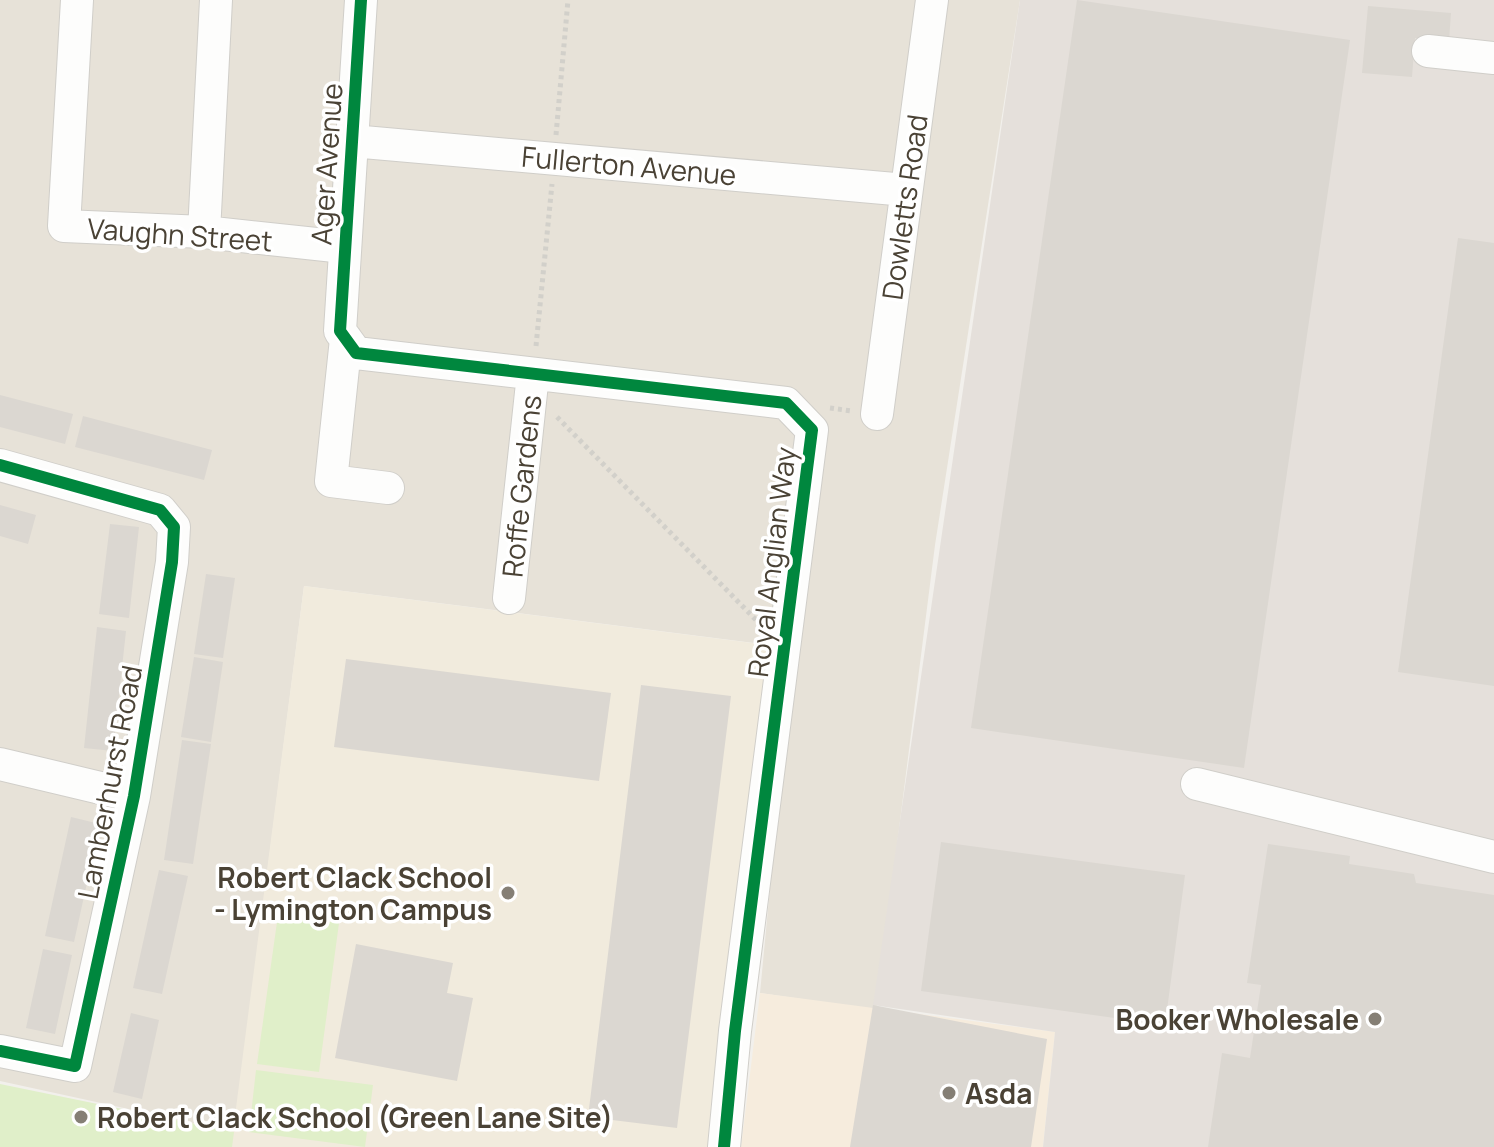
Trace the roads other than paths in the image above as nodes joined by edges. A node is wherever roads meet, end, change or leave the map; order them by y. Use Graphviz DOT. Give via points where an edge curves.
graph roads {
  1 [pos="77,0"];
  2 [pos="216,0"];
  3 [pos="361,0"];
  4 [pos="932,0"];
  5 [pos="1428,51"];
  6 [pos="1494,58"];
  7 [pos="352,141"];
  8 [pos="906,190"];
  9 [pos="204,232"];
  10 [pos="344,247"];
  11 [pos="343,335"];
  12 [pos="533,382"];
  13 [pos="877,414"];
  14 [pos="0,465"];
  15 [pos="388,488"];
  16 [pos="509,598"];
  17 [pos="0,764"];
  18 [pos="1197,784"];
  19 [pos="134,796"];
  20 [pos="1494,857"];
  21 [pos="0,1051"];
  22 [pos="724,1147"];
  1 -- 9 [label="street, Vaughn Street" via="64,226"];
  2 -- 9 [label="street"];
  3 -- 7 [label="street, Ager Avenue"];
  4 -- 8 [label="street, Dowletts Road"];
  5 -- 6 [label="street"];
  7 -- 8 [label="street, Fullerton Avenue"];
  7 -- 10 [label="street, Ager Avenue"];
  8 -- 13 [label="street, Dowletts Road"];
  9 -- 10 [label="street, Vaughn Street"];
  10 -- 11 [label="street, Ager Avenue"];
  11 -- 12 [label="street, Royal Anglian Way" via="356,353"];
  11 -- 15 [label="street, Ager Avenue" via="331,481"];
  12 -- 16 [label="street, Roffe Gardens"];
  12 -- 22 [label="street, Royal Anglian Way" via="786,403 812,430"];
  14 -- 19 [label="street, Lamberhurst Road" via="160,510 174,527"];
  17 -- 19 [label="street"];
  18 -- 20 [label="street"];
  19 -- 21 [label="street, Lamberhurst Road" via="75,1066"];
}
